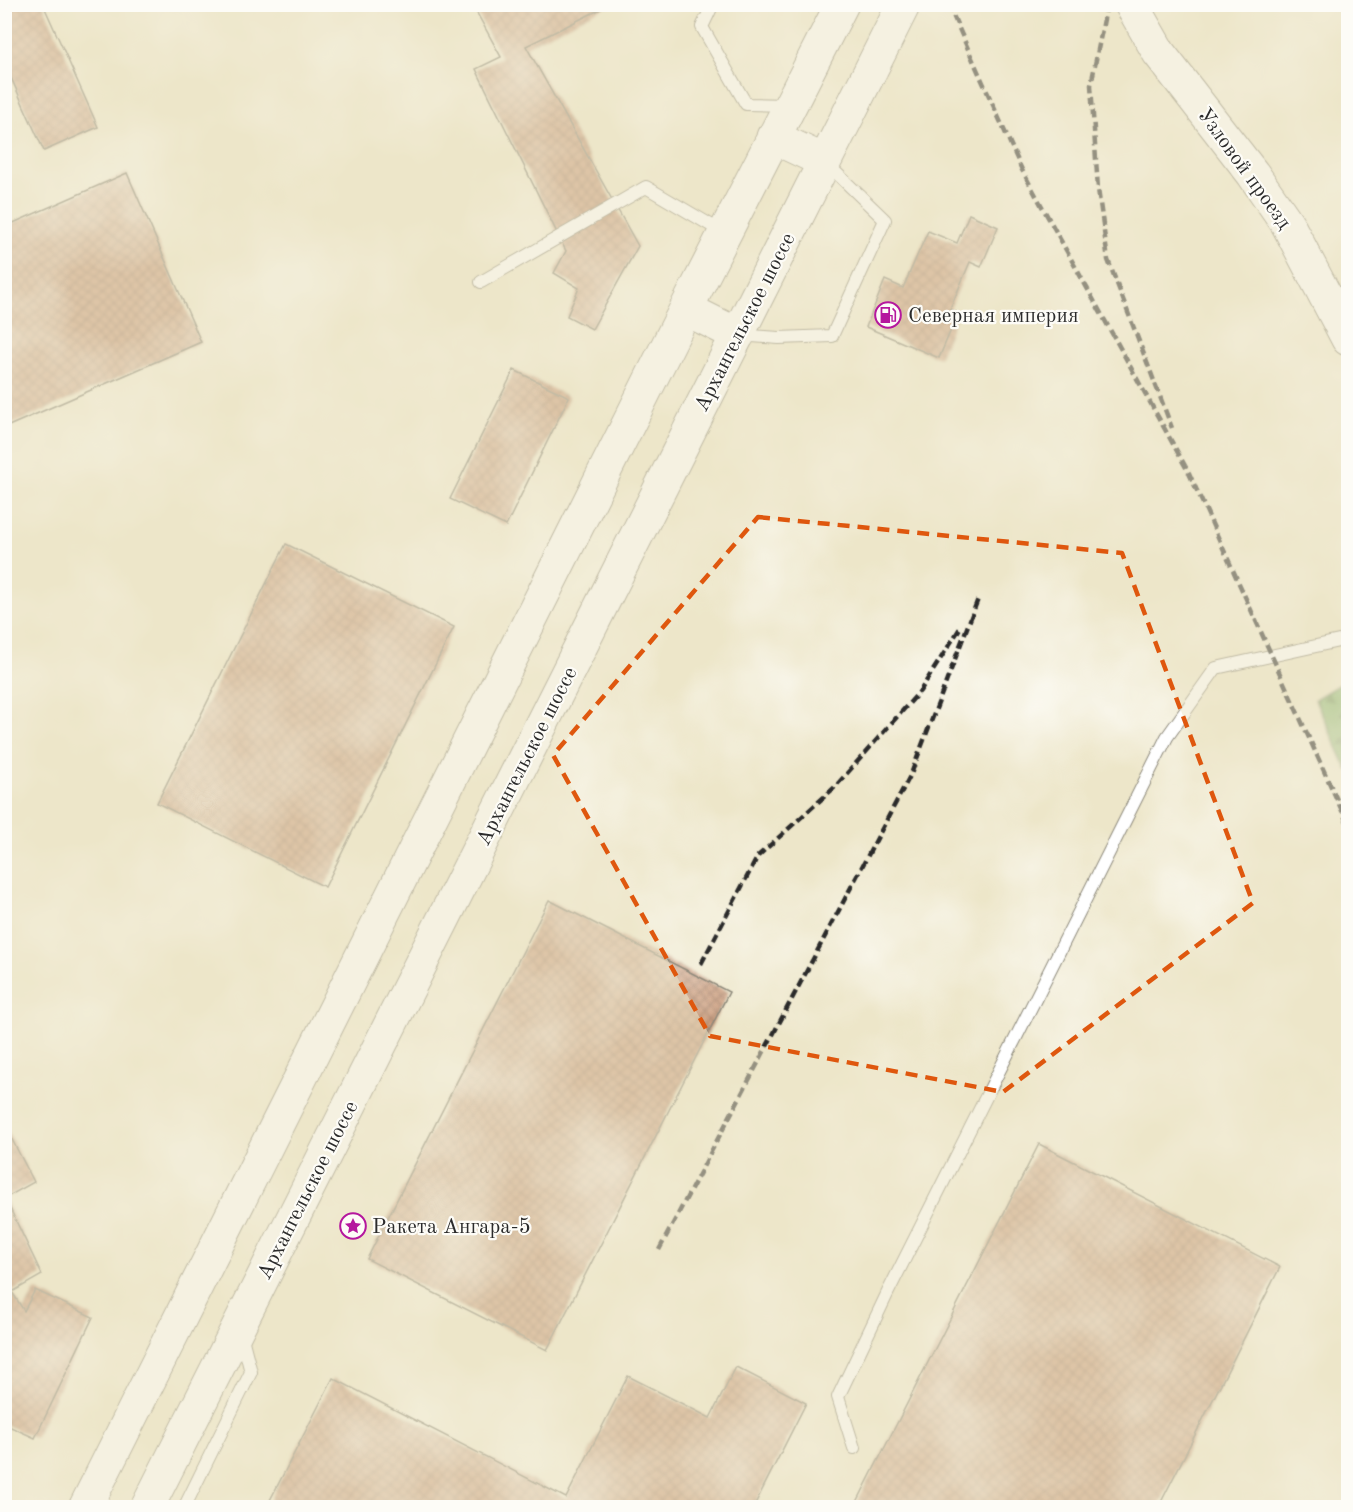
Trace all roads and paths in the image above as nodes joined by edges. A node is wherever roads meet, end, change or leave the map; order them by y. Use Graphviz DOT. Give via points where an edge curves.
graph roads {
  1 [pos="713,4"];
  2 [pos="842,4"];
  3 [pos="904,4"];
  4 [pos="1131,4"];
  5 [pos="789,105"];
  6 [pos="773,136"];
  7 [pos="824,161"];
  8 [pos="719,230"];
  9 [pos="480,282"];
  10 [pos="686,309"];
  11 [pos="738,335"];
  12 [pos="1348,339"];
  13 [pos="1348,639"];
  14 [pos="238,1325"];
  15 [pos="854,1448"];
  16 [pos="85,1508"];
  17 [pos="147,1508"];
  18 [pos="184,1508"];
  1 -- 5 [label="lane" via="702,27 746,104"];
  2 -- 5 [label="main road"];
  3 -- 7 [label="main road, Архангельское шоссе"];
  4 -- 12 [label="main road, Узловой проезд" via="1159,53 1287,223"];
  5 -- 6 [label="main road"];
  6 -- 7 [label="main road"];
  6 -- 10 [label="main road"];
  7 -- 11 [label="main road, Архангельское шоссе"];
  7 -- 11 [label="lane" via="885,220 832,336"];
  8 -- 9 [label="lane" via="646,187"];
  10 -- 11 [label="main road"];
  10 -- 16 [label="main road"];
  11 -- 14 [label="main road, Архангельское шоссе"];
  13 -- 15 [label="lane" via="1216,668 1167,737 838,1397"];
  14 -- 17 [label="main road, Архангельское шоссе"];
  14 -- 18 [label="lane" via="251,1372"];
}
